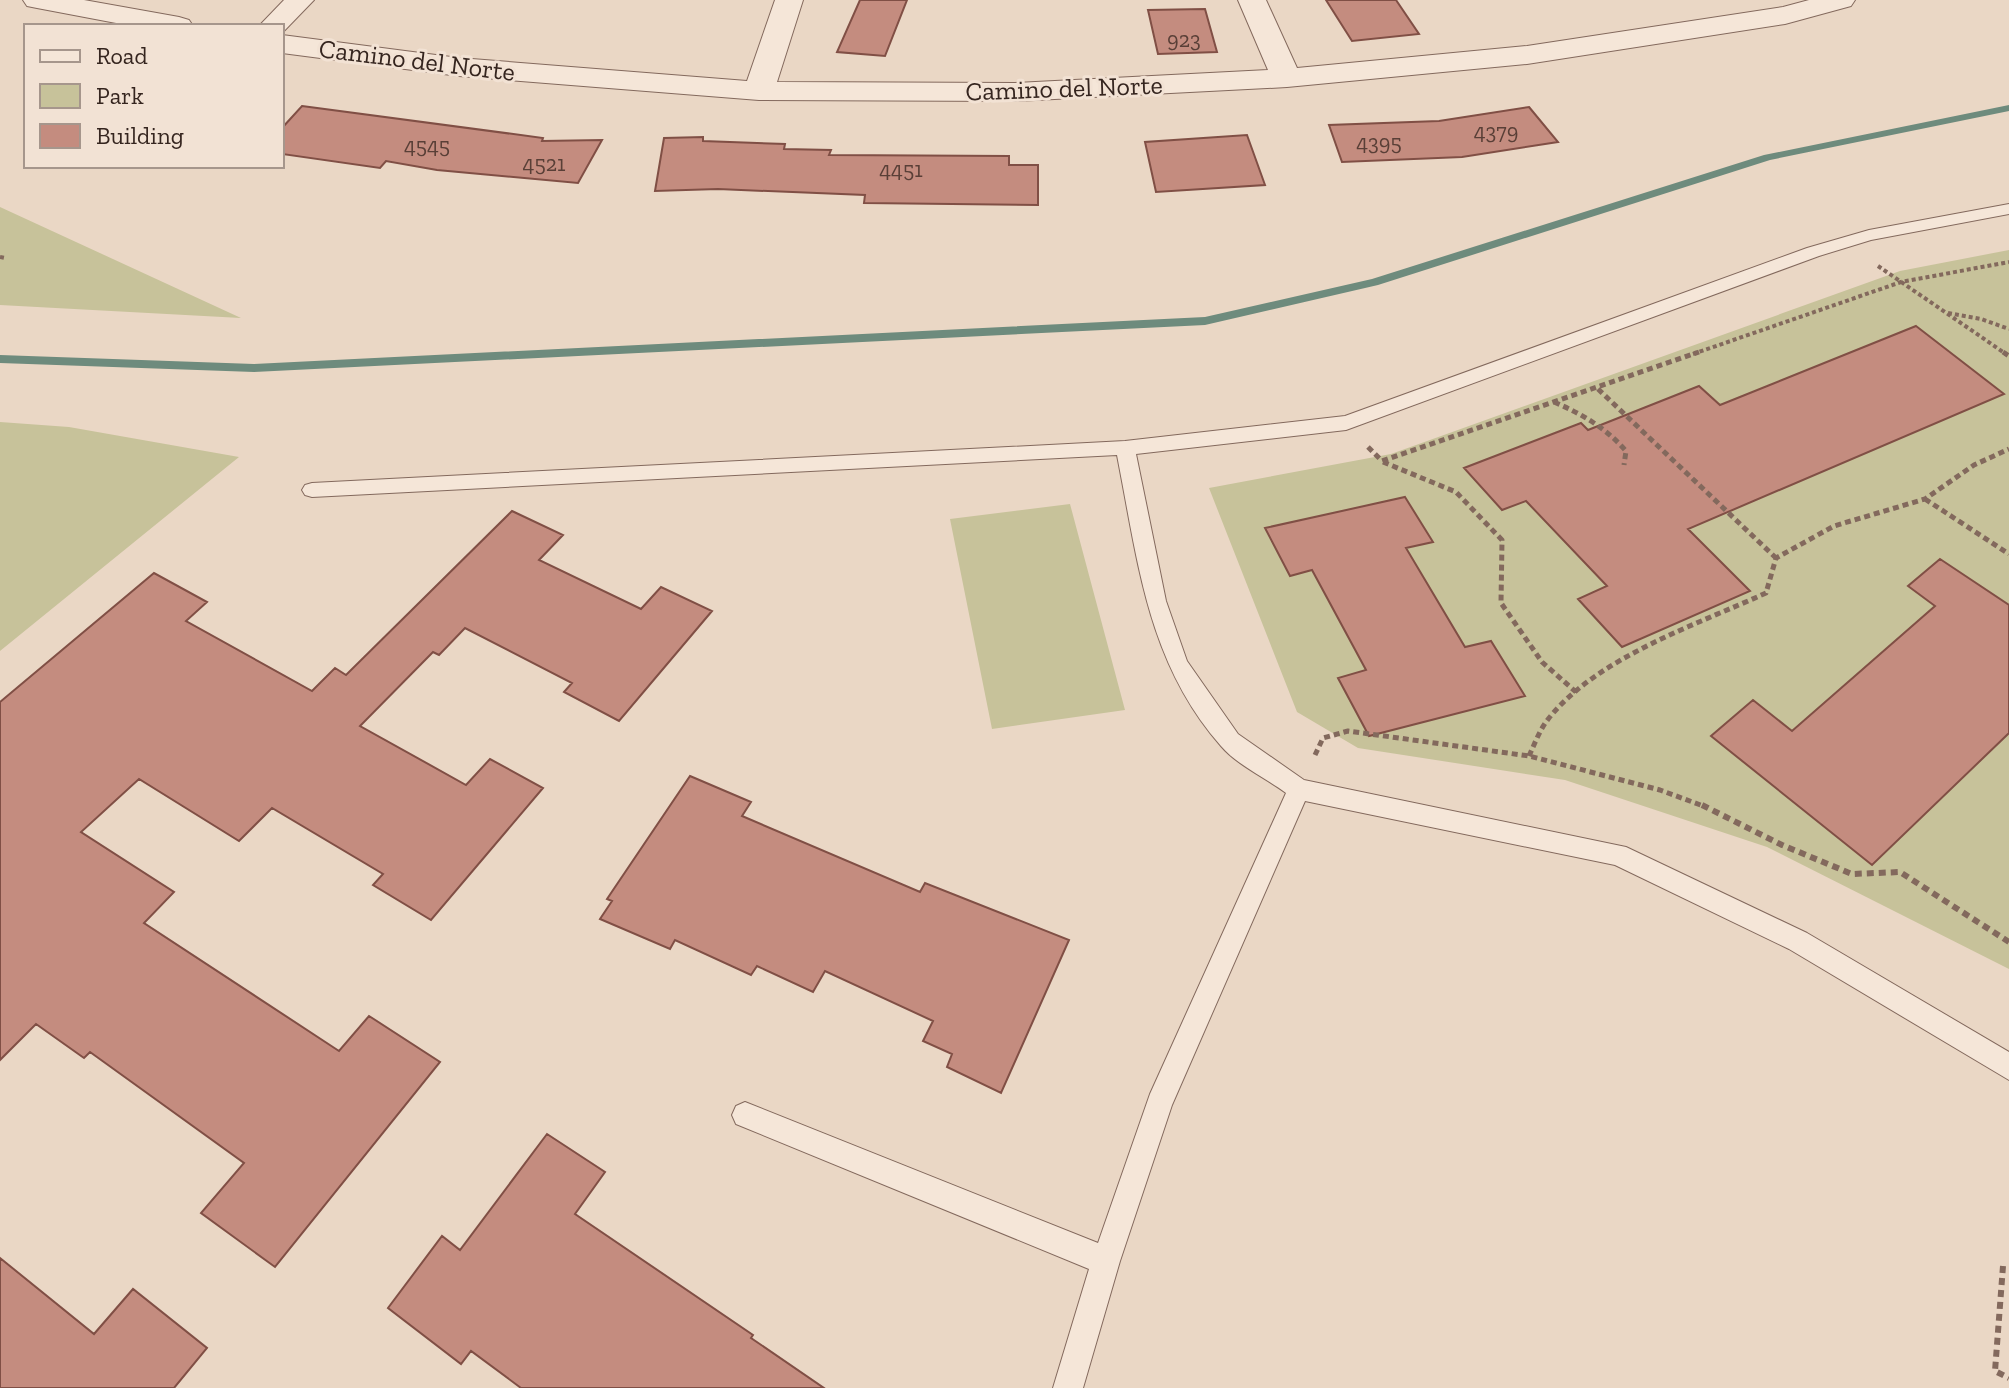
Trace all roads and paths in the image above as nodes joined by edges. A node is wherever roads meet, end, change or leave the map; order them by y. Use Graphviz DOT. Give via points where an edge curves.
graph roads {
  1 [pos="37,0"];
  2 [pos="300,0"];
  3 [pos="789,0"];
  4 [pos="1252,0"];
  5 [pos="1841,0"];
  6 [pos="1776,8"];
  7 [pos="168,24"];
  8 [pos="275,24"];
  9 [pos="284,44"];
  10 [pos="1287,78"];
  11 [pos="759,91"];
  12 [pos="2009,209"];
  13 [pos="1845,242"];
  14 [pos="2009,262"];
  15 [pos="1901,282"];
  16 [pos="1943,312"];
  17 [pos="2009,329"];
  18 [pos="2009,356"];
  19 [pos="1598,389"];
  20 [pos="1553,401"];
  21 [pos="1346,423"];
  22 [pos="1125,448"];
  23 [pos="2009,449"];
  24 [pos="1382,461"];
  25 [pos="1624,465"];
  26 [pos="312,490"];
  27 [pos="1925,499"];
  28 [pos="2009,554"];
  29 [pos="1776,558"];
  30 [pos="1577,692"];
  31 [pos="1529,756"];
  32 [pos="1299,789"];
  33 [pos="2009,942"];
  34 [pos="2009,1067"];
  35 [pos="745,1115"];
  36 [pos="1106,1261"];
  37 [pos="2003,1266"];
  38 [pos="2009,1378"];
  39 [pos="1068,1388"];
  1 -- 7 [label="street"];
  2 -- 8 [label="street"];
  3 -- 11 [label="street"];
  4 -- 10 [label="street"];
  5 -- 6 [label="street, Camino del Norte"];
  6 -- 10 [label="street, Camino del Norte" via="1527,55"];
  9 -- 11 [label="street, Camino del Norte" via="459,67"];
  10 -- 11 [label="street, Camino del Norte" via="1015,92"];
  12 -- 13 [label="lane"];
  13 -- 15 [label="path"];
  13 -- 21 [label="lane"];
  14 -- 15 [label="path"];
  15 -- 16 [label="path"];
  15 -- 19 [label="path"];
  16 -- 17 [label="path"];
  16 -- 18 [label="path"];
  19 -- 20 [label="path"];
  19 -- 29 [label="path"];
  20 -- 24 [label="path"];
  20 -- 25 [label="path" via="1590,416 1612,434 1626,451"];
  21 -- 22 [label="lane"];
  21 -- 24 [label="path"];
  22 -- 26 [label="lane"];
  22 -- 32 [label="lane" via="1156,601 1177,664 1230,741"];
  23 -- 27 [label="path" via="1974,465"];
  24 -- 30 [label="path" via="1456,492 1488,523 1502,540 1501,603 1542,662"];
  27 -- 28 [label="path"];
  27 -- 29 [label="path" via="1834,526"];
  29 -- 30 [label="path" via="1766,593 1616,665"];
  30 -- 31 [label="path" via="1549,719"];
  31 -- 32 [label="path" via="1348,731 1323,738"];
  31 -- 33 [label="path" via="1702,805 1852,874 1900,872"];
  32 -- 34 [label="lane" via="1618,855 1798,941"];
  32 -- 36 [label="lane" via="1159,1103"];
  35 -- 36 [label="lane"];
  36 -- 39 [label="lane"];
  37 -- 38 [label="path" via="1995,1371"];
}
